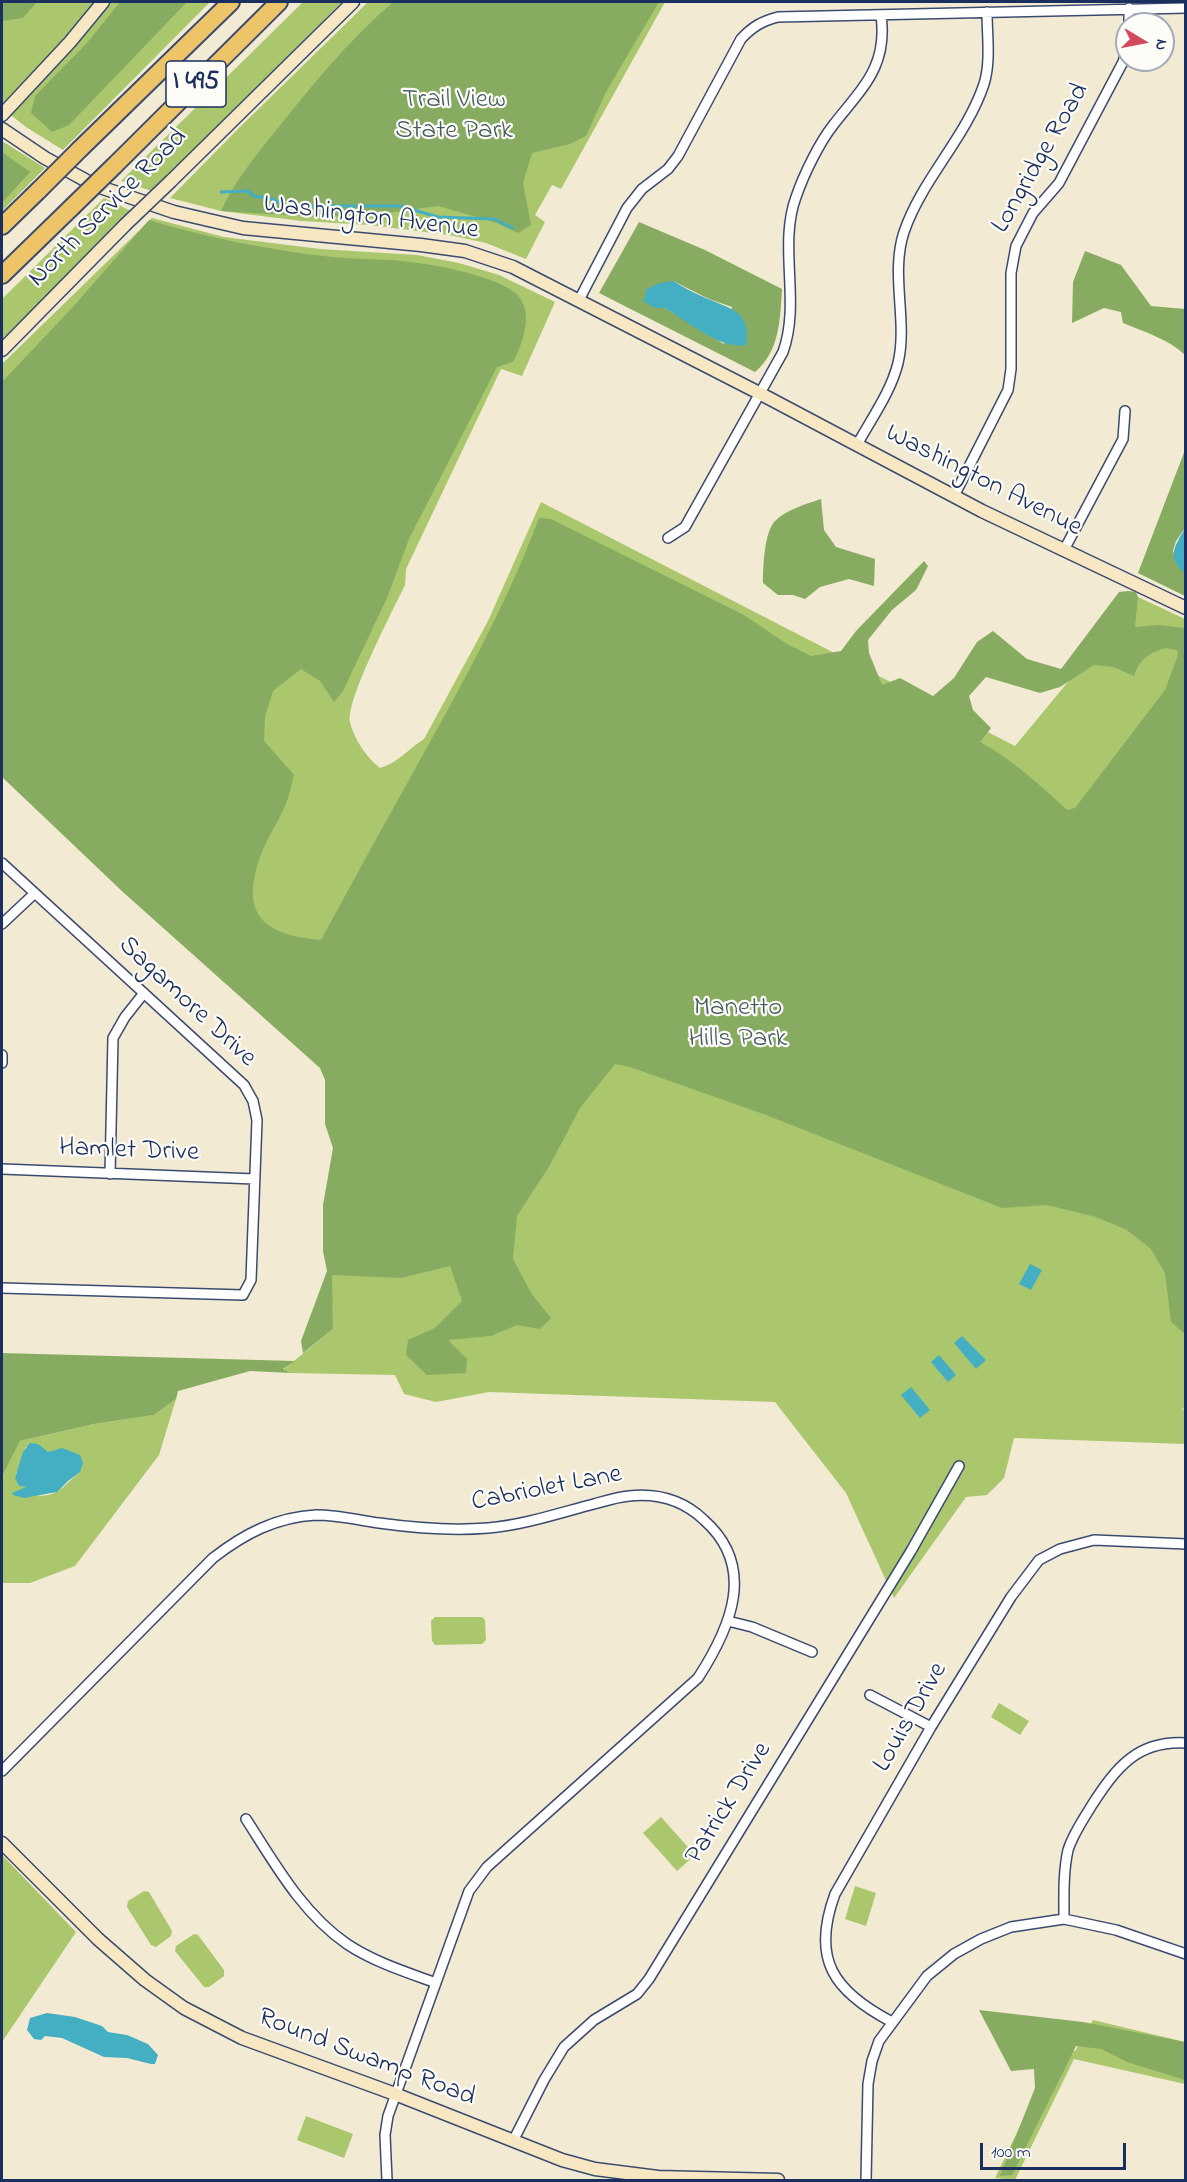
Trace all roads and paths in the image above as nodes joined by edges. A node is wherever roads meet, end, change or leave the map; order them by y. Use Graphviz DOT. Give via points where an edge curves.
graph roads {
  1 [pos="103,2"];
  2 [pos="231,2"];
  3 [pos="279,2"];
  4 [pos="353,2"];
  5 [pos="1130,8"];
  6 [pos="1185,8"];
  7 [pos="987,12"];
  8 [pos="1130,12"];
  9 [pos="881,15"];
  10 [pos="1118,72"];
  11 [pos="2,115"];
  12 [pos="2,129"];
  13 [pos="2,226"];
  14 [pos="2,275"];
  15 [pos="579,300"];
  16 [pos="2,350"];
  17 [pos="761,394"];
  18 [pos="1125,411"];
  19 [pos="858,445"];
  20 [pos="954,496"];
  21 [pos="668,538"];
  22 [pos="1064,550"];
  23 [pos="1185,608"];
  24 [pos="2,863"];
  25 [pos="35,893"];
  26 [pos="2,924"];
  27 [pos="144,993"];
  28 [pos="2,1055"];
  29 [pos="2,1063"];
  30 [pos="2,1169"];
  31 [pos="110,1174"];
  32 [pos="255,1179"];
  33 [pos="2,1288"];
  34 [pos="959,1466"];
  35 [pos="1185,1544"];
  36 [pos="728,1621"];
  37 [pos="812,1652"];
  38 [pos="870,1695"];
  39 [pos="931,1727"];
  40 [pos="1185,1743"];
  41 [pos="2,1772"];
  42 [pos="246,1820"];
  43 [pos="2,1842"];
  44 [pos="1064,1919"];
  45 [pos="1185,1954"];
  46 [pos="436,1983"];
  47 [pos="892,2022"];
  48 [pos="395,2094"];
  49 [pos="513,2141"];
  50 [pos="387,2181"];
  51 [pos="778,2181"];
  52 [pos="866,2181"];
  1 -- 11 [label="main road"];
  2 -- 13 [label="highway, I 495, bridge"];
  3 -- 14 [label="highway, I 495, bridge"];
  4 -- 16 [label="main road, North Service Road, bridge"];
  5 -- 6 [label="street"];
  5 -- 7 [label="street"];
  5 -- 8 [label="street"];
  7 -- 9 [label="street"];
  7 -- 19 [label="street" via="988,59 984,82 958,137 928,183 904,231 898,364"];
  9 -- 15 [label="street" via="778,17 751,28 736,47 678,156 627,208"];
  9 -- 17 [label="street" via="880,56 859,93 833,125 795,198 790,221 790,326 783,352"];
  10 -- 20 [label="street, Longridge Road" via="1059,183 1033,213 1016,246 1011,273 1008,390"];
  12 -- 15 [label="main road, Washington Avenue" via="94,185 174,212 243,228 465,251 513,267"];
  15 -- 17 [label="main road, Washington Avenue"];
  17 -- 19 [label="main road, Washington Avenue"];
  17 -- 21 [label="street" via="685,527"];
  18 -- 22 [label="street" via="1123,439"];
  19 -- 20 [label="main road, Washington Avenue"];
  20 -- 22 [label="main road, Washington Avenue"];
  22 -- 23 [label="main road, Washington Avenue"];
  24 -- 25 [label="street, Sagamore Drive"];
  25 -- 26 [label="street"];
  25 -- 27 [label="street, Sagamore Drive"];
  27 -- 31 [label="street" via="113,1038"];
  27 -- 32 [label="street, Sagamore Drive" via="244,1085 257,1120"];
  28 -- 29 [label="street"];
  30 -- 31 [label="street, Hamlet Drive"];
  31 -- 32 [label="street, Hamlet Drive"];
  32 -- 33 [label="street, Sagamore Drive" via="251,1280 243,1295"];
  34 -- 49 [label="street, Patrick Drive" via="649,1979 637,1994 594,2020 564,2047"];
  35 -- 39 [label="street, Louis Drive" via="1094,1540 1060,1549 1039,1560 1011,1597"];
  36 -- 37 [label="street"];
  36 -- 41 [label="street, Cabriolet Lane" via="735,1595 735,1569 728,1549 716,1530 697,1513 676,1501 652,1495 627,1496 515,1525 487,1528 400,1526 344,1516 291,1518 238,1539 213,1558"];
  36 -- 46 [label="street, Cabriolet Lane" via="698,1678 487,1868 470,1891"];
  38 -- 39 [label="street"];
  39 -- 47 [label="street, Louis Drive" via="835,1894 826,1918 827,1960 836,1977 858,2002"];
  40 -- 44 [label="street" via="1150,1746 1131,1756 1110,1778 1077,1827 1069,1848 1064,1871"];
  42 -- 46 [label="street" via="287,1882 327,1928 370,1957"];
  43 -- 48 [label="main road, Round Swamp Road" via="98,1939 184,2008 242,2038"];
  44 -- 45 [label="street" via="1116,1930"];
  44 -- 47 [label="street" via="1011,1927 954,1954 927,1976"];
  46 -- 48 [label="street, Cabriolet Lane"];
  47 -- 52 [label="street" via="879,2041 868,2084"];
  48 -- 49 [label="main road, Round Swamp Road"];
  48 -- 50 [label="street, Cabriolet Lane" via="385,2134"];
  49 -- 51 [label="main road, Round Swamp Road" via="562,2160 624,2174"];
}
